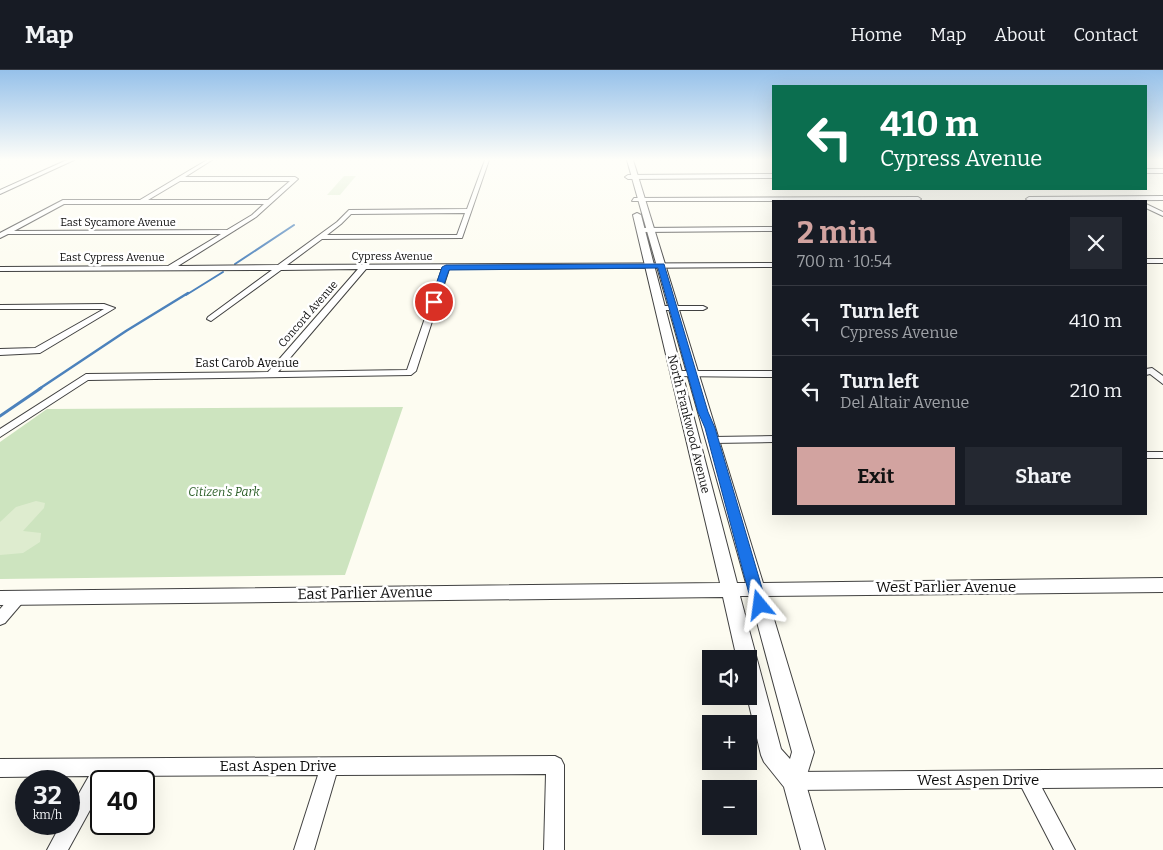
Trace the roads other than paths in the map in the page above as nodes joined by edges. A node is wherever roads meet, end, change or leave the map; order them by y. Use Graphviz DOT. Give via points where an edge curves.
graph roads {
  1 [pos="151,196"];
  2 [pos="276,196"];
  3 [pos="475,196"];
  4 [pos="637,196"];
  5 [pos="1163,198"];
  6 [pos="638,200"];
  7 [pos="920,200"];
  8 [pos="1031,200"];
  9 [pos="1133,200"];
  10 [pos="142,202"];
  11 [pos="270,202"];
  12 [pos="1147,206"];
  13 [pos="469,212"];
  14 [pos="1163,214"];
  15 [pos="772,229"];
  16 [pos="641,230"];
  17 [pos="651,230"];
  18 [pos="229,232"];
  19 [pos="7,233"];
  20 [pos="0,236"];
  21 [pos="320,237"];
  22 [pos="1147,261"];
  23 [pos="1163,261"];
  24 [pos="772,265"];
  25 [pos="656,266"];
  26 [pos="446,267"];
  27 [pos="170,268"];
  28 [pos="223,268"];
  29 [pos="279,268"];
  30 [pos="363,268"];
  31 [pos="0,269"];
  32 [pos="0,306"];
  33 [pos="667,308"];
  34 [pos="703,308"];
  35 [pos="211,319"];
  36 [pos="0,352"];
  37 [pos="1149,372"];
  38 [pos="677,374"];
  39 [pos="772,374"];
  40 [pos="693,375"];
  41 [pos="270,376"];
  42 [pos="1163,381"];
  43 [pos="0,434"];
  44 [pos="772,439"];
  45 [pos="713,440"];
  46 [pos="1147,455"];
  47 [pos="1163,455"];
  48 [pos="1163,585"];
  49 [pos="754,588"];
  50 [pos="730,589"];
  51 [pos="0,598"];
  52 [pos="18,598"];
  53 [pos="0,619"];
  54 [pos="746,650"];
  55 [pos="757,696"];
  56 [pos="330,766"];
  57 [pos="104,767"];
  58 [pos="0,768"];
  59 [pos="1163,778"];
  60 [pos="1027,779"];
  61 [pos="794,781"];
  62 [pos="57,850"];
  63 [pos="304,850"];
  64 [pos="554,850"];
  65 [pos="814,850"];
  66 [pos="1065,850"];
  1 -- 10 [label="street"];
  2 -- 11 [label="street"];
  3 -- 13 [label="street"];
  4 -- 6 [label="street, North Frankwood Avenue"];
  5 -- 9 [label="street"];
  6 -- 7 [label="street"];
  6 -- 16 [label="street, North Frankwood Avenue"];
  6 -- 17 [label="street, North Frankwood Avenue"];
  8 -- 9 [label="street"];
  10 -- 11 [label="street"];
  10 -- 19 [label="street" via="64,202"];
  11 -- 18 [label="street"];
  12 -- 14 [label="street"];
  13 -- 21 [label="street" via="349,212"];
  13 -- 21 [label="street" via="460,237"];
  15 -- 17 [label="street"];
  16 -- 17 [label="street"];
  16 -- 25 [label="street, North Frankwood Avenue"];
  17 -- 25 [label="street, North Frankwood Avenue"];
  18 -- 19 [label="street, East Sycamore Avenue"];
  18 -- 27 [label="street"];
  19 -- 20 [label="street"];
  21 -- 29 [label="street"];
  22 -- 23 [label="street"];
  24 -- 25 [label="street, Cypress Avenue"];
  25 -- 26 [label="street, Cypress Avenue"];
  25 -- 33 [label="street, North Frankwood Avenue"];
  26 -- 30 [label="street, Cypress Avenue"];
  26 -- 41 [label="street, East Carob Avenue" via="408,373"];
  27 -- 28 [label="street, East Cypress Avenue"];
  27 -- 31 [label="street, East Cypress Avenue"];
  28 -- 29 [label="street, Cypress Avenue"];
  29 -- 30 [label="street, Cypress Avenue"];
  29 -- 35 [label="street"];
  30 -- 41 [label="street, Concord Avenue"];
  32 -- 36 [label="street" via="111,308 37,351"];
  33 -- 34 [label="street"];
  33 -- 38 [label="street, North Frankwood Avenue"];
  33 -- 40 [label="street, North Frankwood Avenue"];
  37 -- 42 [label="street"];
  38 -- 40 [label="street"];
  38 -- 50 [label="street, North Frankwood Avenue"];
  39 -- 40 [label="street"];
  40 -- 45 [label="street, North Frankwood Avenue"];
  41 -- 43 [label="street, East Carob Avenue" via="86,377"];
  44 -- 45 [label="street"];
  45 -- 49 [label="street, North Frankwood Avenue"];
  46 -- 47 [label="street"];
  48 -- 49 [label="street, West Parlier Avenue"];
  49 -- 50 [label="street, West Parlier Avenue"];
  49 -- 61 [label="street, North Frankwood Avenue" via="803,752"];
  50 -- 52 [label="street, East Parlier Avenue"];
  50 -- 54 [label="street, North Frankwood Avenue"];
  51 -- 52 [label="street, East Parlier Avenue"];
  52 -- 53 [label="street"];
  55 -- 61 [label="street" via="772,755"];
  56 -- 57 [label="street, East Aspen Drive"];
  56 -- 63 [label="street"];
  56 -- 64 [label="street, East Aspen Drive" via="555,765"];
  57 -- 58 [label="street, East Aspen Drive"];
  57 -- 62 [label="street"];
  59 -- 60 [label="street, West Aspen Drive"];
  60 -- 61 [label="street, West Aspen Drive"];
  60 -- 66 [label="street"];
  61 -- 65 [label="street"];
}
